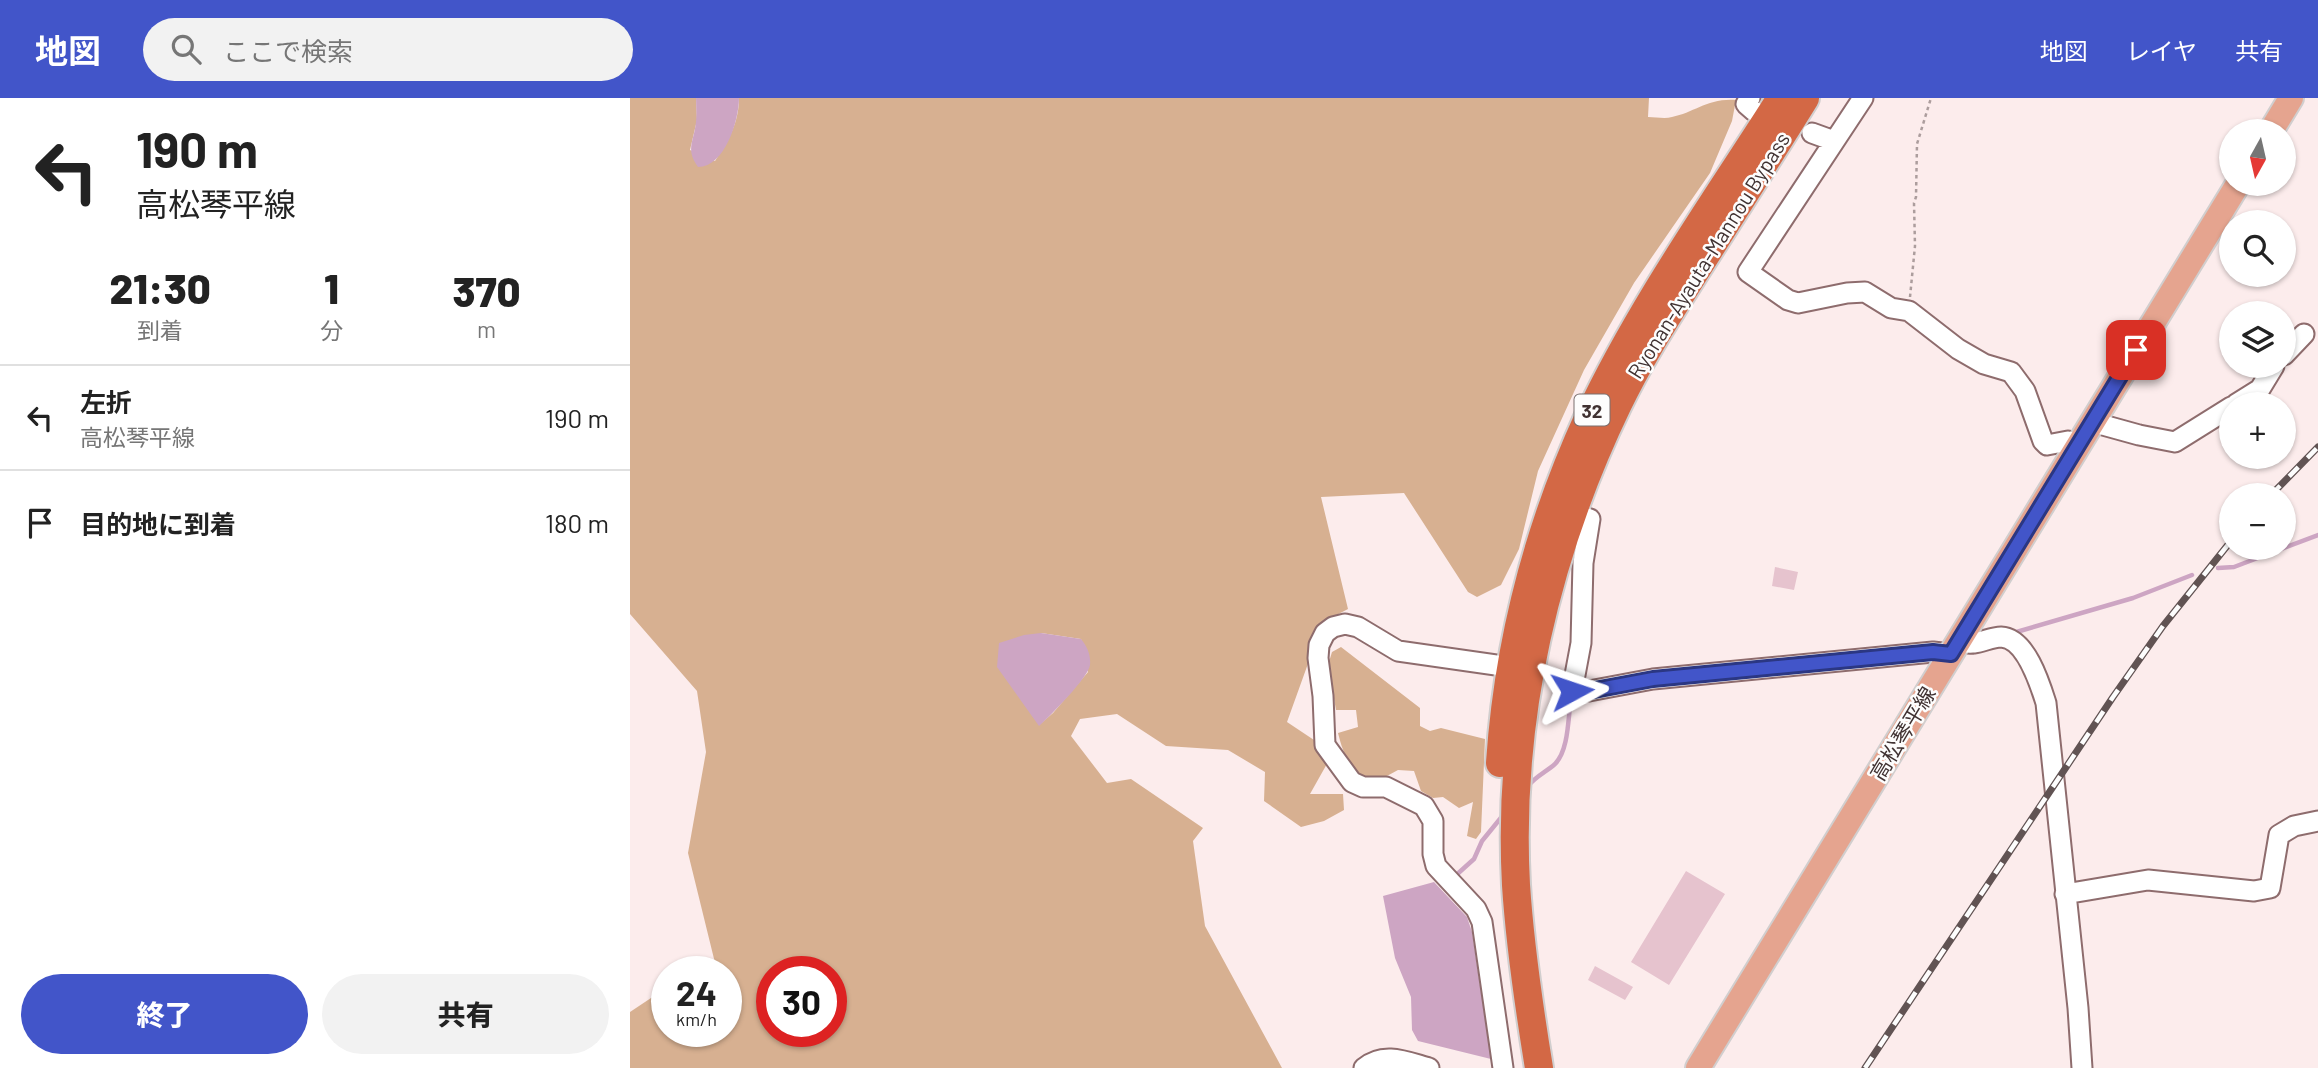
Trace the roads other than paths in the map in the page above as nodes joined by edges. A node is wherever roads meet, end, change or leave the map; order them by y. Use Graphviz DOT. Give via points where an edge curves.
graph roads {
  1 [pos="1781,98"];
  2 [pos="1805,98"];
  3 [pos="1863,98"];
  4 [pos="2291,98"];
  5 [pos="2278,119"];
  6 [pos="1812,132"];
  7 [pos="1834,141"];
  8 [pos="2231,196"];
  9 [pos="2304,334"];
  10 [pos="2296,342"];
  11 [pos="2267,378"];
  12 [pos="2255,392"];
  13 [pos="2219,415"];
  14 [pos="2086,432"];
  15 [pos="1571,513"];
  16 [pos="1954,648"];
  17 [pos="1510,667"];
  18 [pos="1509,761"];
  19 [pos="2318,821"];
  20 [pos="2065,894"];
  21 [pos="1364,1068"];
  22 [pos="1429,1068"];
  23 [pos="1503,1068"];
  24 [pos="1522,1068"];
  25 [pos="1539,1068"];
  26 [pos="1698,1068"];
  27 [pos="2082,1068"];
  1 -- 17 [label="highway, Ryonan-Ayauta-Mannou Bypass / 32" via="1640,319 1590,416 1545,528"];
  2 -- 15 [label="highway, Ryonan-Ayauta-Mannou Bypass / 32" via="1644,353"];
  3 -- 7 [label="street"];
  4 -- 5 [label="main road"];
  6 -- 7 [label="street"];
  7 -- 14 [label="street" via="1748,272 1798,303 1865,292 1891,308 1909,311 1984,365 2011,372 2020,382 2047,445"];
  8 -- 14 [label="main road, 高松琴平線"];
  9 -- 10 [label="street"];
  11 -- 12 [label="street"];
  13 -- 14 [label="street" via="2175,442"];
  14 -- 16 [label="main road, 高松琴平線"];
  15 -- 16 [label="street" via="1590,519 1581,643 1572,691"];
  15 -- 18 [label="highway, Ryonan-Ayauta-Mannou Bypass / 32" via="1541,612"];
  16 -- 20 [label="street" via="2002,637 2026,654 2037,677 2046,704"];
  16 -- 26 [label="main road, 高松琴平線"];
  17 -- 18 [label="highway, Ryonan-Ayauta-Mannou Bypass / 32"];
  17 -- 23 [label="street" via="1398,651 1358,626 1345,624 1325,633 1319,645 1325,745 1352,782 1386,787 1424,806 1433,821 1436,866 1476,909 1482,922"];
  18 -- 24 [label="highway, Ryonan-Ayauta-Mannou Bypass / 32" via="1496,837 1509,992"];
  18 -- 25 [label="highway, Ryonan-Ayauta-Mannou Bypass / 32" via="1525,980"];
  19 -- 20 [label="street" via="2279,835 2270,888 2254,891 2148,880"];
  20 -- 27 [label="street"];
  21 -- 22 [label="street" via="1378,1059 1394,1058"];
}
